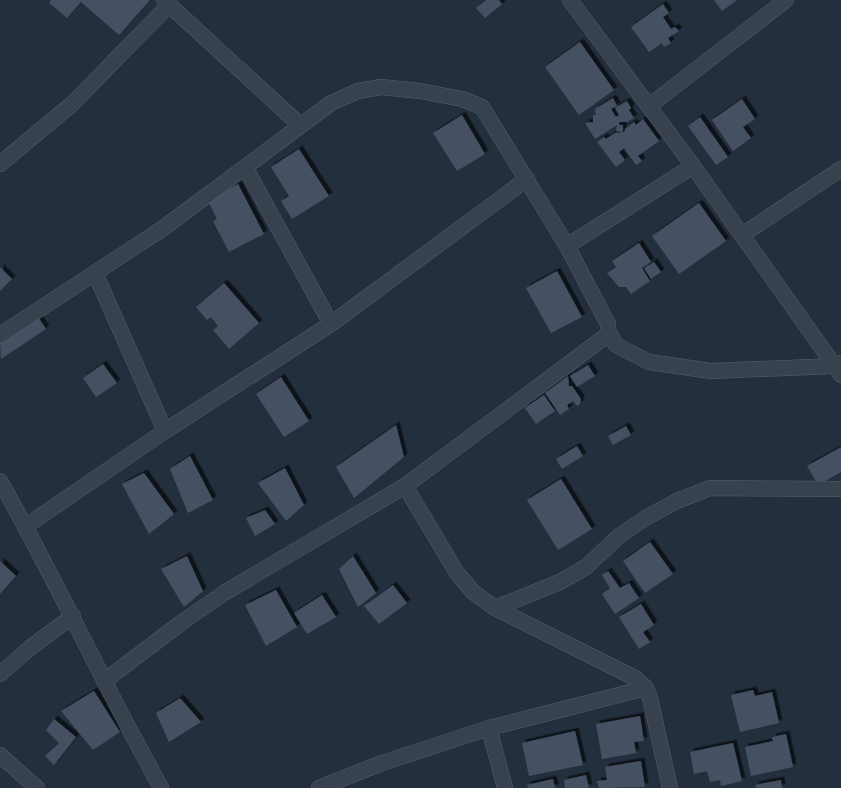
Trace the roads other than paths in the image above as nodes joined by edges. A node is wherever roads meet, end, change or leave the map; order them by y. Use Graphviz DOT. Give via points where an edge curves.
graph roads {
  1 [pos="570,0"];
  2 [pos="778,2"];
  3 [pos="166,3"];
  4 [pos="649,106"];
  5 [pos="300,125"];
  6 [pos="0,164"];
  7 [pos="693,166"];
  8 [pos="245,167"];
  9 [pos="841,169"];
  10 [pos="527,180"];
  11 [pos="742,235"];
  12 [pos="568,246"];
  13 [pos="95,273"];
  14 [pos="331,324"];
  15 [pos="608,331"];
  16 [pos="0,335"];
  17 [pos="839,368"];
  18 [pos="165,431"];
  19 [pos="0,480"];
  20 [pos="405,486"];
  21 [pos="841,490"];
  22 [pos="26,526"];
  23 [pos="495,608"];
  24 [pos="72,616"];
  25 [pos="0,674"];
  26 [pos="104,680"];
  27 [pos="646,688"];
  28 [pos="489,728"];
  29 [pos="0,755"];
  30 [pos="37,788"];
  31 [pos="161,788"];
  32 [pos="319,788"];
  33 [pos="505,788"];
  34 [pos="670,788"];
  1 -- 4 [label="street"];
  2 -- 4 [label="street"];
  3 -- 5 [label="street"];
  3 -- 6 [label="street" via="72,104"];
  4 -- 7 [label="street"];
  5 -- 8 [label="street"];
  5 -- 10 [label="street" via="331,103 358,91 382,86 462,99 482,107"];
  7 -- 11 [label="street"];
  7 -- 12 [label="street"];
  8 -- 13 [label="street" via="162,229"];
  8 -- 14 [label="street"];
  9 -- 11 [label="street"];
  10 -- 12 [label="street"];
  10 -- 14 [label="street"];
  11 -- 17 [label="street"];
  12 -- 15 [label="street" via="608,324"];
  13 -- 16 [label="street"];
  13 -- 18 [label="street"];
  14 -- 18 [label="street"];
  15 -- 17 [label="street" via="616,345 649,362 711,371"];
  15 -- 20 [label="street" via="606,336"];
  18 -- 22 [label="street"];
  19 -- 22 [label="street"];
  20 -- 23 [label="street" via="457,573 474,592"];
  20 -- 26 [label="street" via="224,593"];
  21 -- 23 [label="street" via="710,488 677,500 647,517 619,536 586,567 560,582"];
  22 -- 24 [label="street"];
  23 -- 27 [label="street" via="635,678"];
  24 -- 25 [label="street"];
  24 -- 26 [label="street"];
  26 -- 31 [label="street"];
  27 -- 28 [label="street"];
  27 -- 34 [label="street"];
  28 -- 32 [label="street" via="382,763"];
  28 -- 33 [label="street"];
  29 -- 30 [label="street"];
}
